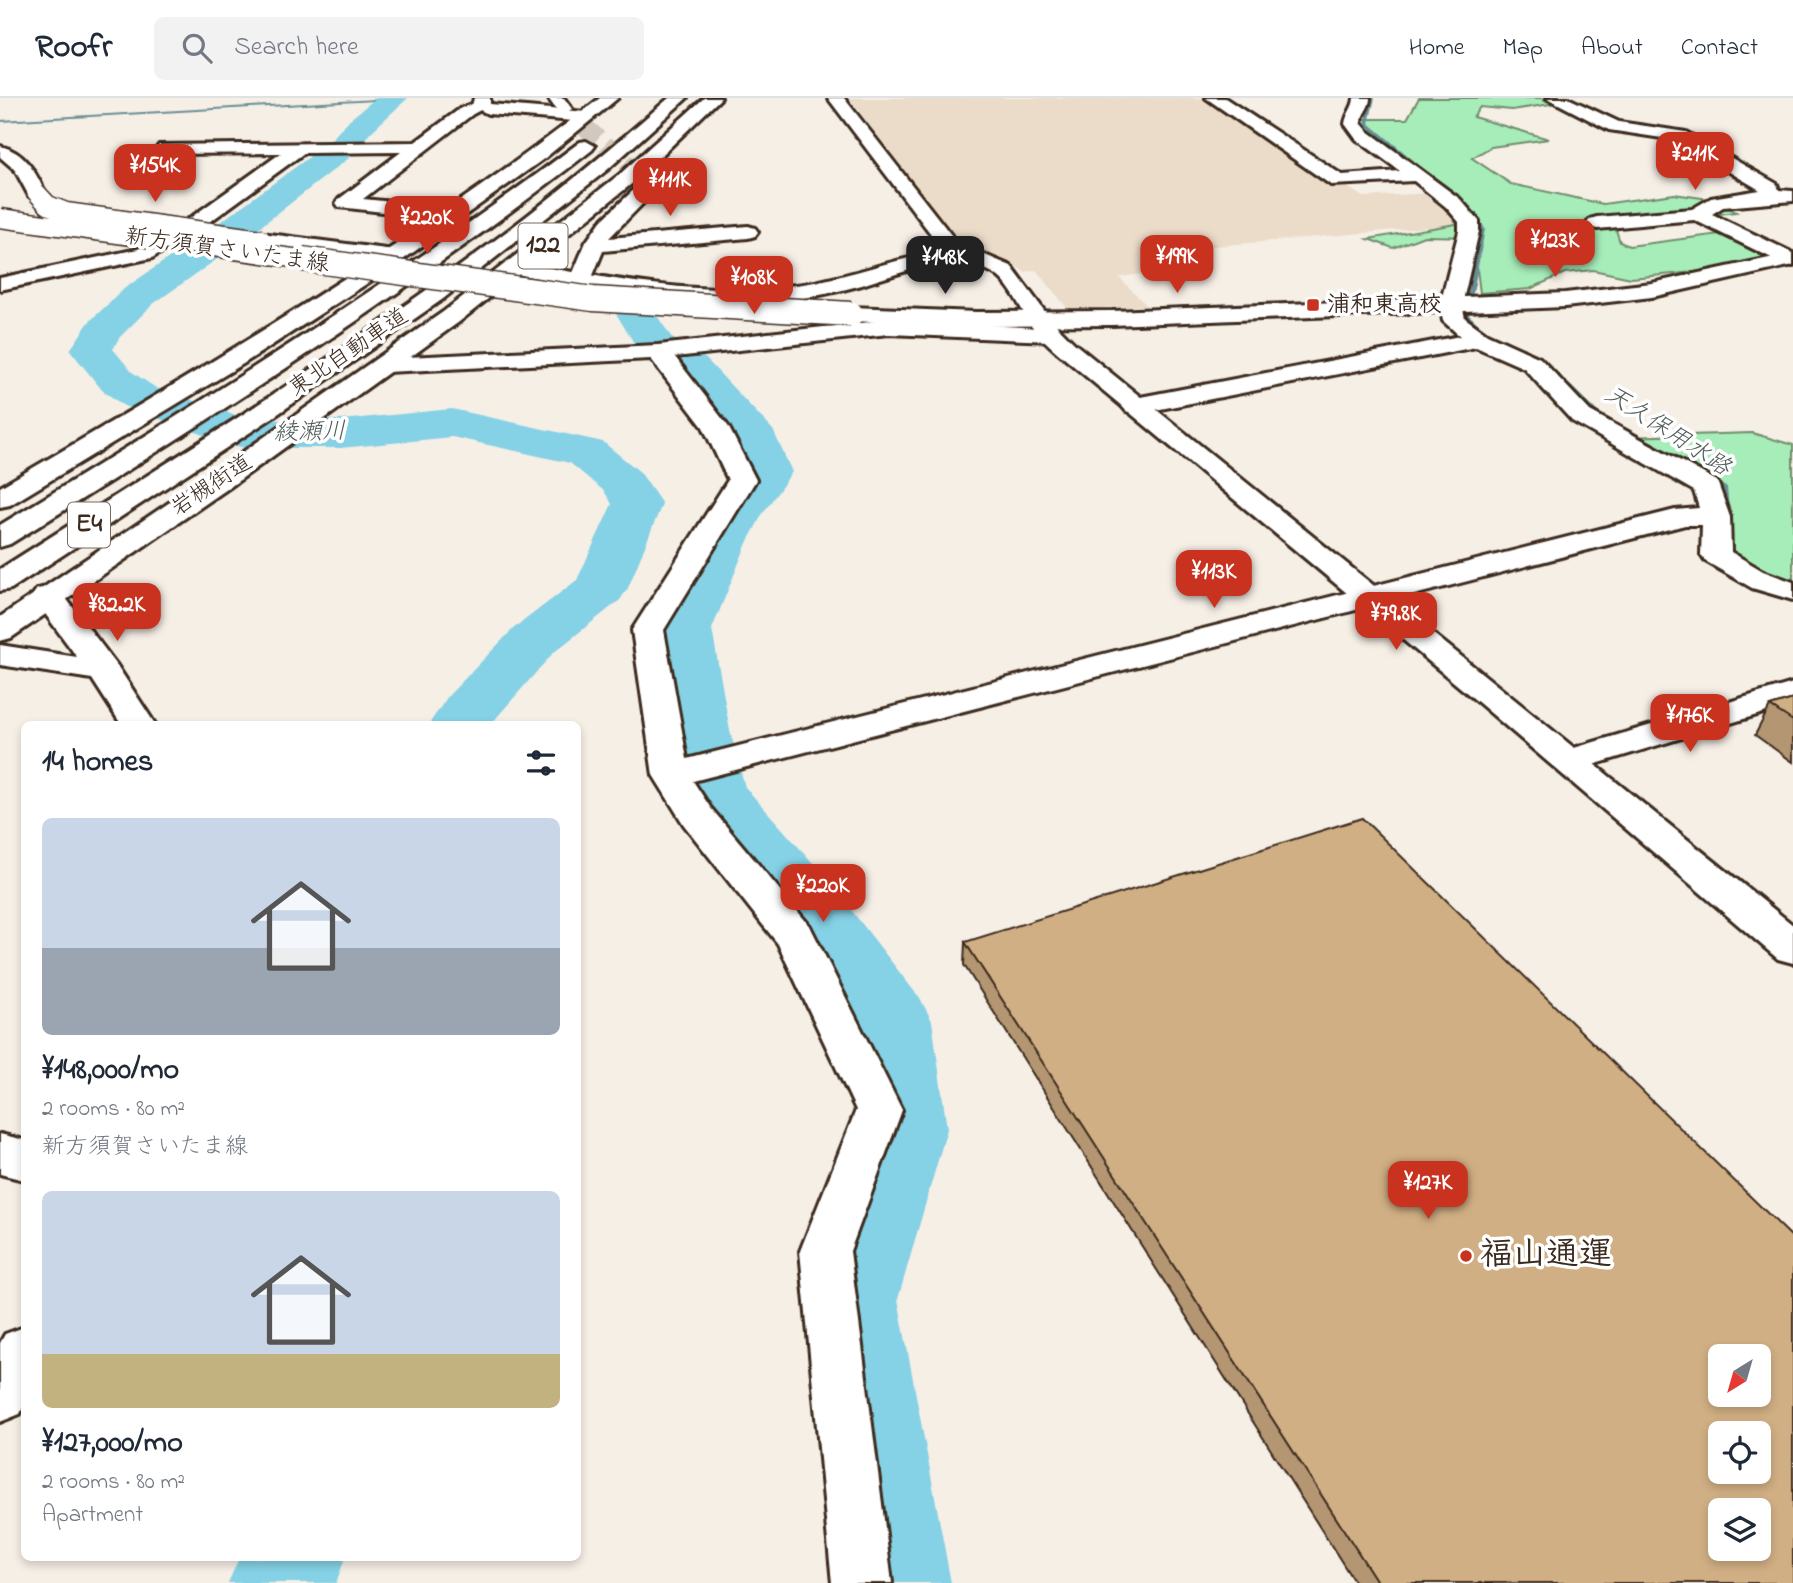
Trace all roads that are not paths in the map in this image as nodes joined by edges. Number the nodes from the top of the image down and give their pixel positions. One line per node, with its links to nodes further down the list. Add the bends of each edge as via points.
1 (610, 98): 9 (main road)
2 (679, 98): 40 (main road, 東北自動車道 / E4, via 541,215 337,363)
3 (713, 98): 28 (main road, 岩槻街道 / 122, via 627,178)
4 (836, 98): 26 (main road)
5 (1213, 98): 15 (main road, via 1338,181)
6 (1362, 98): 15 (main road, via 1353,124)
7 (1555, 98): 17 (main road, via 1615,126 1680,136 1770,188)
8 (481, 102): 9 (main road); 11 (main road)
9 (586, 117): 19 (main road)
10 (605, 131): 39 (main road, 東北自動車道 / E4, via 433,260 308,345)
11 (419, 147): 12 (main road); 19 (main road, via 346,203)
12 (300, 148): 13 (main road); 30 (main road, via 145,254)
13 (165, 149)
14 (0, 151): 25 (main road, bridge, via 13,154 47,205 66,212)
15 (1418, 174): 31 (main road, via 1469,221)
16 (651, 184): 24 (main road, via 608,225)
17 (1769, 196): 18 (main road); 20 (main road, via 1718,202)
18 (1793, 196)
19 (454, 214): 25 (main road)
20 (1697, 214): 22 (main road); 27 (main road)
21 (0, 218): 32 (main road, 新方須賀さいたま線, bridge, via 593,299)
22 (1597, 223)
23 (748, 232): 24 (main road)
24 (596, 245): 29 (main road)
25 (394, 256): 37 (main road)
26 (959, 258): 29 (main road, via 935,258 835,285 783,293 629,289); 32 (main road, via 1000,267)
27 (1792, 259): 31 (main road, 新方須賀さいたま線, via 1652,290)
28 (516, 268): 29 (main road); 35 (main road, 岩槻街道 / 122)
29 (581, 280)
30 (0, 284)
31 (1451, 306): 32 (main road, 新方須賀さいたま線); 33 (main road, via 1454,321)
32 (1044, 326): 34 (main road, via 889,327); 36 (main road)
33 (1479, 339): 36 (main road); 38 (main road, via 1532,363 1581,416 1707,487)
34 (658, 352): 35 (main road); 50 (main road, via 715,426 742,480 648,630)
35 (386, 365): 42 (main road, 岩槻街道 / 122)
36 (1135, 405): 43 (main road)
37 (0, 499)
38 (1716, 517): 41 (main road, via 1716,555 1741,572); 43 (main road, via 1685,516)
39 (0, 538)
40 (0, 582)
41 (1793, 592)
42 (48, 596): 44 (main road, 岩槻街道 / 122); 46 (main road)
43 (1371, 597): 49 (main road); 50 (main road)
44 (0, 631)
45 (0, 655): 46 (main road)
46 (104, 671): 48 (main road)
47 (1793, 693): 49 (main road)
48 (136, 721)
49 (1570, 761): 51 (main road)
50 (694, 769): 56 (main road, via 697,816 795,937 879,1110 825,1251)
51 (1793, 948)
52 (0, 1154): 53 (main road)
53 (21, 1159)
54 (21, 1357): 55 (main road)
55 (0, 1395)
56 (862, 1583)

